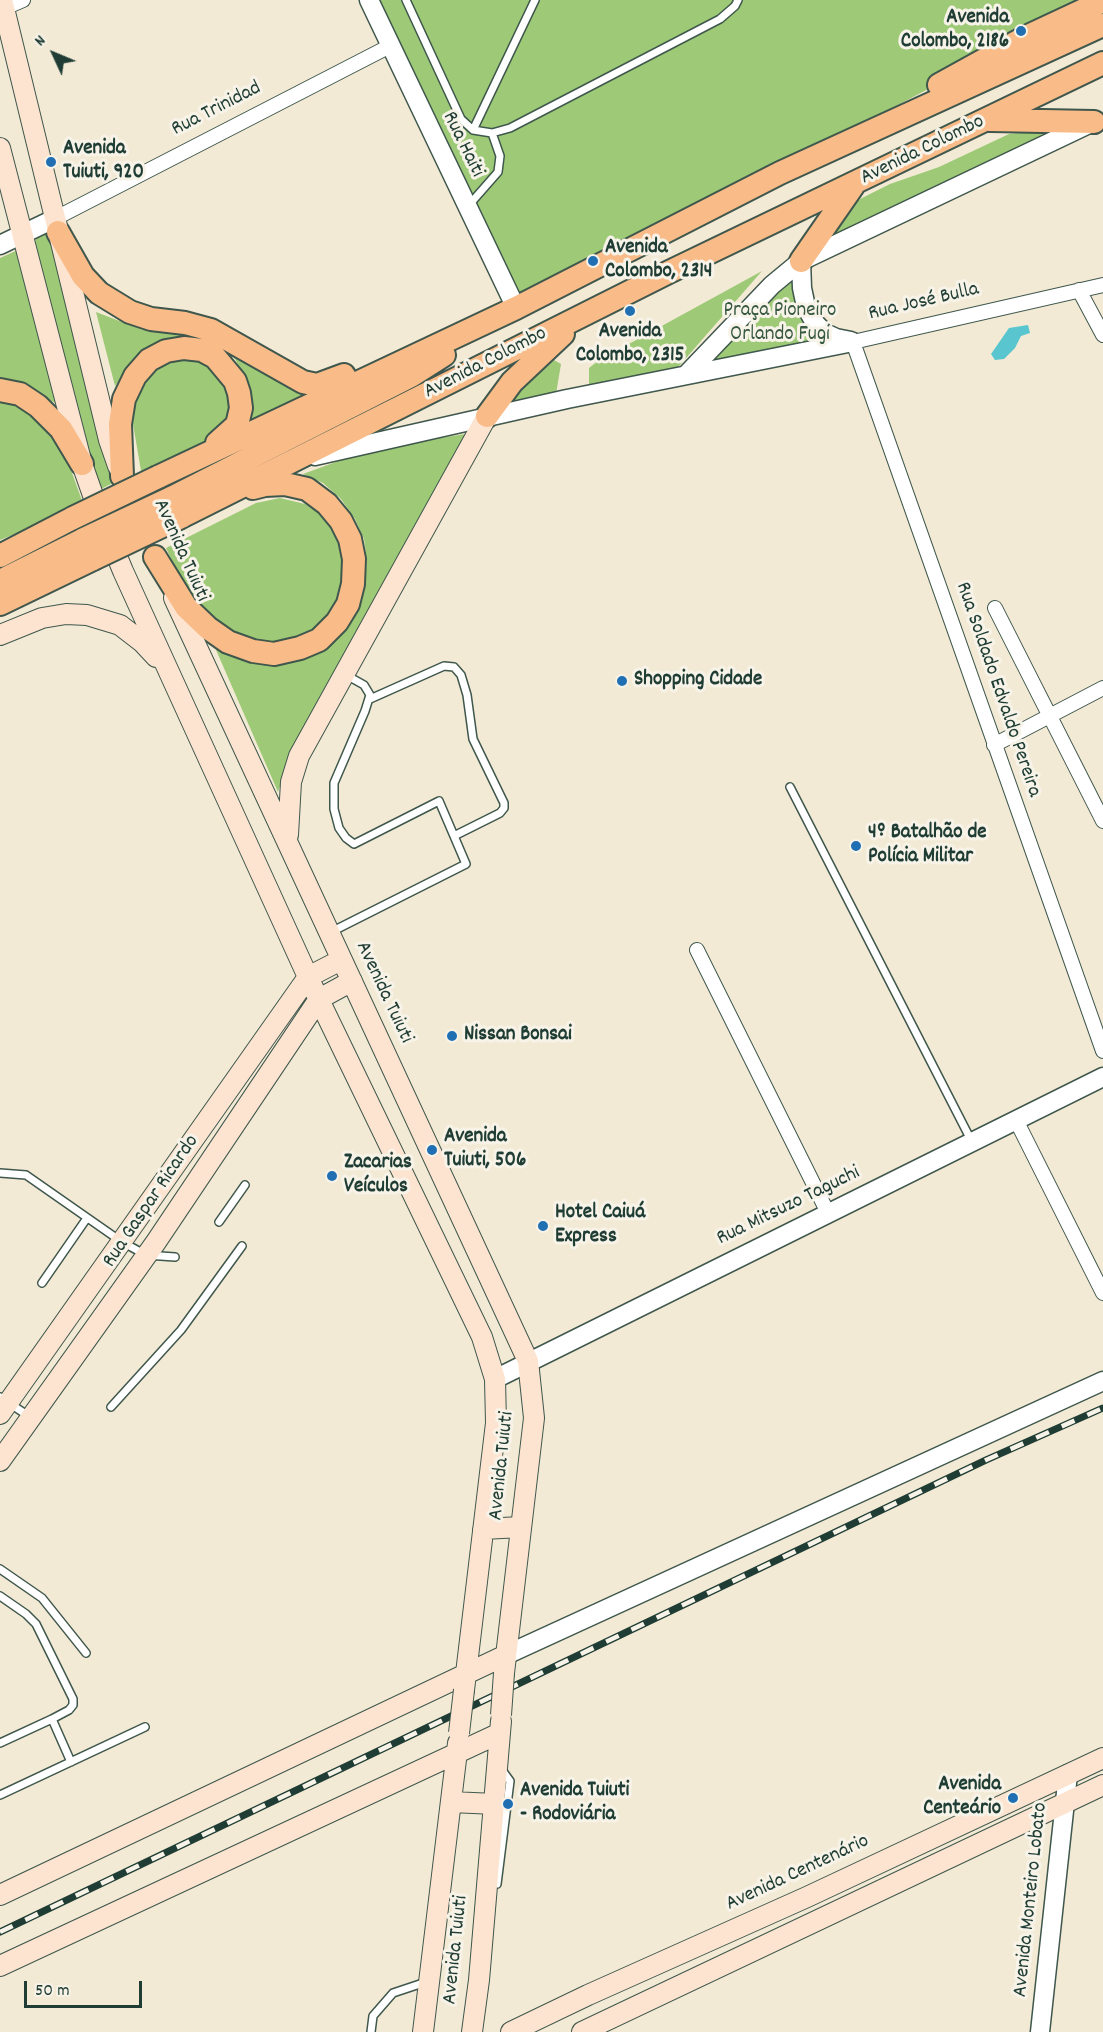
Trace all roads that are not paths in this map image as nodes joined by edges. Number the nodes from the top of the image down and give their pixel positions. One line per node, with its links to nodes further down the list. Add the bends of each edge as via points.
1 (23, 0): 7 (street)
2 (369, 0): 9 (street, Rua Haiti)
3 (406, 0): 15 (lane, via 461,119)
4 (535, 0): 15 (lane)
5 (738, 0): 16 (lane, via 720,20 510,128)
6 (1103, 0): 18 (main road)
7 (2, 6): 21 (main road, Avenida Tuiuti)
8 (1103, 25): 18 (main road, Avenida Colombo)
9 (390, 46): 20 (street, Rua Haiti); 21 (street, Rua Trinidad)
10 (1103, 63): 12 (main road, Avenida Colombo)
11 (1103, 76): 12 (main road)
12 (1052, 88): 13 (main road, Avenida Colombo)
13 (987, 120): 14 (main road); 19 (main road, Avenida Colombo)
14 (1099, 120): 24 (street)
15 (473, 130): 16 (lane)
16 (492, 133): 20 (lane, via 500,156 498,172)
17 (0, 148): 22 (main road, Avenida Tuiuti)
18 (780, 173): 27 (main road, Avenida Colombo)
19 (854, 184): 24 (main road); 28 (main road, Avenida Colombo)
20 (467, 207): 27 (street, Rua Haiti)
21 (56, 226): 22 (street, Rua Trinidad); 27 (main road, via 83,276 99,293 130,312 211,330 303,382 317,385 435,335); 37 (main road, Avenida Tuiuti, via 109,440)
22 (23, 234): 23 (street, Rua Trinidad); 36 (main road, Avenida Tuiuti)
23 (0, 244)
24 (801, 261): 30 (street, via 806,307 815,323 825,333); 31 (street, via 772,285)
25 (1103, 285): 26 (street, Rua José Bulla)
26 (1079, 290): 29 (street); 30 (street, Rua José Bulla)
27 (516, 308): 34 (main road, Avenida Colombo); 39 (main road, Avenida Colombo, via 411,376)
28 (582, 316): 33 (main road, via 512,382); 35 (main road, Avenida Colombo)
29 (1103, 335)
30 (853, 342): 31 (street, Rua José Bulla); 52 (street, Rua Soldado Edvaldo Pereira)
31 (687, 374): 33 (street, Rua José Bulla)
32 (0, 390): 36 (main road, via 20,394 38,406 61,429)
33 (487, 416): 35 (street, Rua José Bulla); 48 (main road)
34 (198, 458): 37 (main road, via 237,425 239,393 235,381 215,357 202,350 166,351 149,360 135,376 124,399 120,423); 41 (main road, Avenida Colombo, bridge)
35 (297, 460): 38 (main road, Avenida Colombo)
36 (82, 464): 47 (main road, Avenida Tuiuti, via 123,571)
37 (122, 476): 42 (main road, Avenida Tuiuti)
38 (217, 499): 39 (main road, Avenida Colombo); 42 (main road, via 265,484 285,484 307,489 327,504 340,521 350,539 354,584 348,604 320,640 274,654 228,642 186,607)
39 (176, 507): 40 (main road, Avenida Colombo, bridge)
40 (88, 549): 43 (main road, Avenida Colombo); 44 (main road, Avenida Colombo)
41 (4, 553)
42 (155, 557): 56 (main road, Avenida Tuiuti)
43 (0, 581)
44 (0, 604)
45 (995, 608): 51 (street)
46 (0, 635): 47 (main road, via 42,618 87,615 120,625)
47 (169, 671): 60 (main road, Avenida Tuiuti)
48 (343, 674): 50 (lane, via 366,688); 56 (main road, via 298,756 291,782)
49 (1103, 688): 51 (street)
50 (370, 699): 55 (lane, via 334,783 339,828 354,844 439,801); 55 (lane, via 444,666 454,667 461,675 473,739 504,808)
51 (1049, 717): 52 (street); 54 (street)
52 (994, 745): 65 (street, Rua Soldado Edvaldo Pereira)
53 (790, 787): 68 (lane)
54 (1103, 821)
55 (454, 836): 57 (lane, via 466,864)
56 (288, 841): 57 (main road, Avenida Tuiuti)
57 (330, 932): 59 (main road, Avenida Tuiuti)
58 (697, 950): 71 (street)
59 (341, 960): 60 (main road, Rua Gaspar Ricardo); 61 (main road, Avenida Tuiuti)
60 (308, 977): 62 (main road, Avenida Tuiuti); 63 (main road, Rua Gaspar Ricardo)
61 (352, 981): 62 (main road, Rua Gaspar Ricardo); 80 (main road, Avenida Tuiuti)
62 (319, 999): 64 (main road, Rua Gaspar Ricardo); 81 (main road, Avenida Tuiuti, via 482,1337)
63 (271, 1030): 64 (main road); 74 (main road, Rua Gaspar Ricardo)
64 (289, 1042): 76 (main road, Rua Gaspar Ricardo)
65 (1103, 1051)
66 (1103, 1077): 67 (street, Rua Mitsuzo Taguchi)
67 (1016, 1120): 68 (street, Rua Mitsuzo Taguchi); 79 (street)
68 (973, 1142): 71 (street, Rua Mitsuzo Taguchi)
69 (0, 1173): 72 (lane, via 26,1175)
70 (245, 1185): 73 (lane)
71 (828, 1213): 80 (street, Rua Mitsuzo Taguchi)
72 (87, 1218): 74 (lane); 78 (lane)
73 (219, 1222)
74 (122, 1242): 76 (lane); 83 (main road, Rua Gaspar Ricardo)
75 (242, 1246): 84 (lane, via 214,1279 182,1330)
76 (146, 1255): 77 (lane); 85 (main road, Rua Gaspar Ricardo)
77 (175, 1257)
78 (42, 1283)
79 (1103, 1293)
80 (528, 1361): 81 (street, Rua Mitsuzo Taguchi); 87 (main road, Avenida Tuiuti, via 534,1418)
81 (495, 1378): 88 (main road, Avenida Tuiuti, via 496,1423)
82 (1103, 1381): 92 (street)
83 (3, 1404): 85 (lane)
84 (111, 1407)
85 (30, 1417): 86 (main road, Rua Gaspar Ricardo)
86 (0, 1461)
87 (521, 1527): 88 (main road); 92 (main road, Avenida Tuiuti)
88 (483, 1529): 93 (main road, Avenida Tuiuti)
89 (0, 1569): 91 (lane, via 42,1598)
90 (0, 1596): 94 (lane, via 36,1624 73,1699 69,1710)
91 (86, 1653)
92 (505, 1664): 93 (main road); 95 (main road, Avenida Tuiuti, bridge)
93 (465, 1682): 97 (main road, Avenida Tuiuti, bridge); 108 (main road)
94 (52, 1719): 98 (lane); 100 (lane)
95 (500, 1724): 97 (main road); 101 (main road, Avenida Tuiuti)
96 (145, 1727): 100 (lane)
97 (458, 1742): 105 (main road, Avenida Tuiuti); 112 (main road)
98 (0, 1743)
99 (1103, 1758): 102 (main road, Avenida Centenário)
100 (72, 1762): 104 (lane)
101 (498, 1765): 106 (main road, Avenida Tuiuti); 109 (lane, via 510,1781)
102 (1068, 1774): 107 (street, Avenida Monteiro Lobato); 111 (main road, Avenida Centenário)
103 (1103, 1785): 107 (main road, Avenida Centenário)
104 (0, 1795)
105 (451, 1802): 106 (main road); 113 (main road, Avenida Tuiuti)
106 (495, 1804): 114 (main road, Avenida Tuiuti)
107 (1065, 1804): 111 (main road, Avenida Centenário); 120 (street, Avenida Monteiro Lobato)
108 (0, 1894)
109 (495, 1897)
110 (494, 1908): 114 (lane, via 488,1956)
111 (813, 1908): 118 (main road, Avenida Centenário, via 588,1995); 119 (main road, Avenida Centenário)
112 (0, 1966)
113 (429, 1980): 115 (lane, via 393,1994 373,2016); 116 (main road, Avenida Tuiuti)
114 (479, 1980): 117 (main road, Avenida Tuiuti)
115 (371, 2032)
116 (423, 2032)
117 (472, 2032)
118 (511, 2032)
119 (582, 2032)
120 (1040, 2032)

